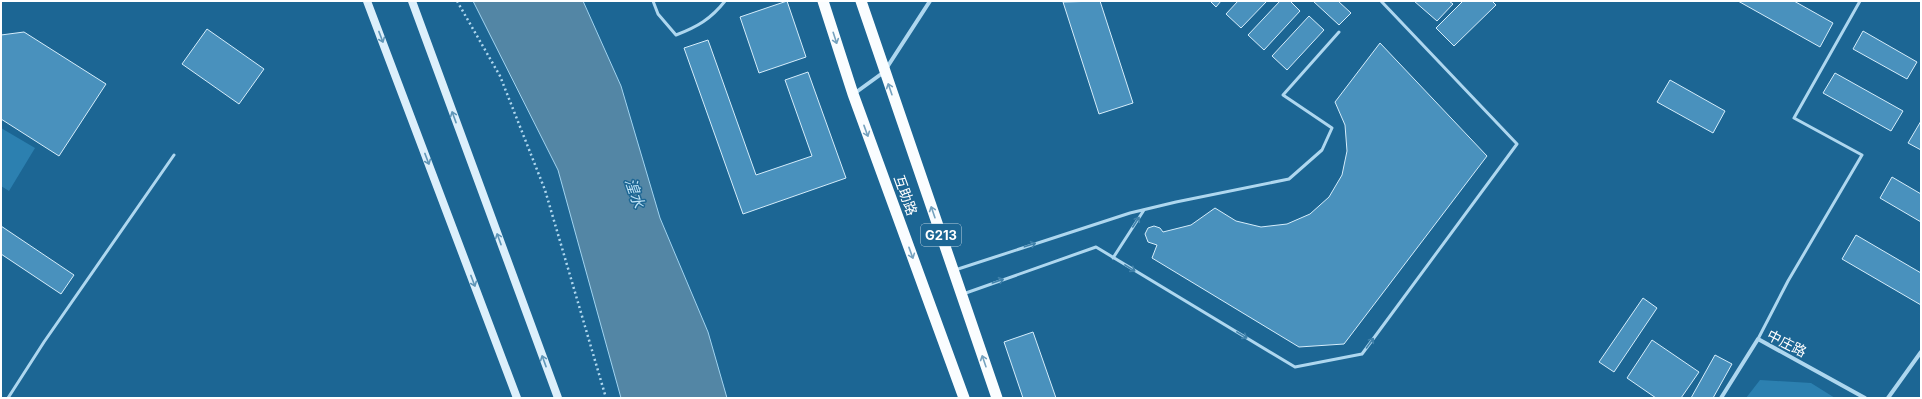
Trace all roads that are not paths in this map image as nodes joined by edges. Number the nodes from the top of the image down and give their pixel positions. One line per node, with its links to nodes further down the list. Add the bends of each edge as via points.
1 (367, 1): 21 (main road, one-way to 21)
2 (412, 1): 22 (main road, one-way to 2)
3 (653, 1): 4 (lane, via 658,14 676,35 694,28 715,14)
4 (725, 1)
5 (823, 1): 12 (highway, 互助路 / G213, one-way to 12)
6 (861, 1): 11 (highway, 互助路 / G213)
7 (930, 1): 11 (street)
8 (1381, 1): 15 (lane, one-way to 8, via 1295,367 1362,354 1517,144)
9 (1860, 1): 18 (lane, via 1794,118 1862,155 1788,281)
10 (1339, 32): 14 (lane, via 1282,95 1332,128 1322,150 1289,179)
11 (884, 72): 12 (street); 16 (highway, 互助路 / G213, one-way to 11)
12 (853, 94): 23 (highway, 互助路 / G213, one-way to 23)
13 (174, 155): 20 (lane)
14 (1144, 210): 15 (lane, one-way to 14); 16 (lane, one-way to 14)
15 (1113, 258): 17 (lane, one-way to 15, via 1096,247)
16 (953, 270): 17 (highway, 互助路 / G213)
17 (961, 294): 24 (highway, 互助路 / G213, one-way to 17)
18 (1758, 339): 25 (street, 中庄路); 26 (street, 中庄路)
19 (1921, 352): 27 (street)
20 (8, 398)
21 (517, 398)
22 (558, 398)
23 (964, 398)
24 (997, 398)
25 (1722, 398)
26 (1865, 398)
27 (1888, 398)

